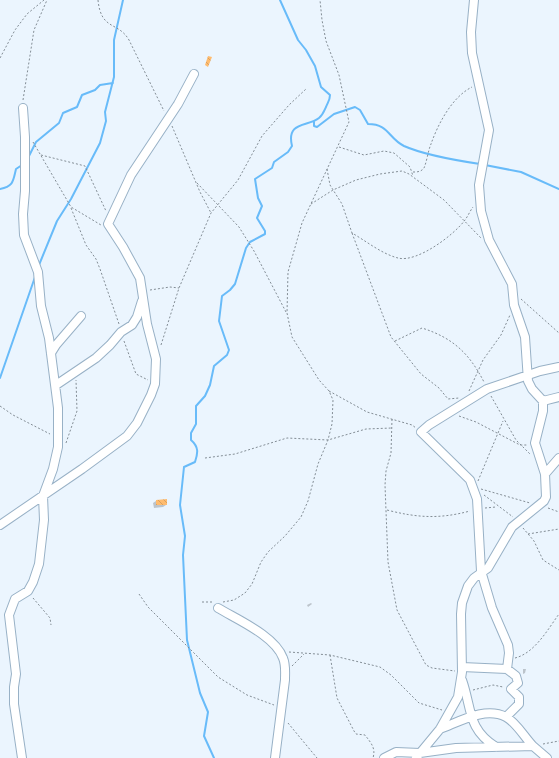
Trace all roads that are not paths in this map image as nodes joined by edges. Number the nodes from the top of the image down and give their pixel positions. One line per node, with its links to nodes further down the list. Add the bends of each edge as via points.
1 (474, 0): 8 (street, via 472,53 489,130 479,185 481,211 489,240 510,277 514,305 526,341)
2 (194, 74): 4 (street, via 140,160 109,219 110,230 134,264)
3 (23, 108): 6 (street, via 24,235 38,272 41,306)
4 (143, 291): 9 (street, via 136,321 121,332 104,351 75,374); 14 (street, via 147,324 156,359 154,384 137,423 128,436)
5 (81, 316): 6 (street)
6 (51, 354): 9 (street)
7 (559, 367): 8 (street)
8 (527, 376): 11 (street, via 532,389); 16 (street, via 465,399 450,413 421,432 477,489)
9 (56, 385): 14 (street, via 61,447)
10 (559, 397): 11 (street)
11 (543, 401): 13 (street, via 536,444)
12 (559, 458): 13 (street)
13 (545, 474): 16 (street, via 544,501 512,527 488,568)
14 (43, 496): 15 (street); 26 (street, via 44,520 39,564 28,591 15,599 9,615 16,674 14,704)
15 (0, 525)
16 (481, 572): 18 (street, via 492,608 508,645); 19 (street, via 468,586 462,603)
17 (219, 604): 27 (street, via 265,637 283,658 286,667 285,680)
18 (507, 669): 19 (street); 21 (street, via 518,680 517,685 511,689 519,697 519,704)
19 (462, 673): 20 (street); 22 (street, via 458,697)
20 (472, 716): 21 (street, via 492,714); 22 (street); 24 (street, via 478,732)
21 (506, 717): 23 (street)
22 (440, 729): 25 (street)
23 (533, 746): 24 (street); 29 (street)
24 (496, 747): 25 (street, via 456,748)
25 (418, 755): 28 (street, via 396,752)
26 (22, 758)
27 (275, 758)
28 (384, 758)
29 (547, 758)

